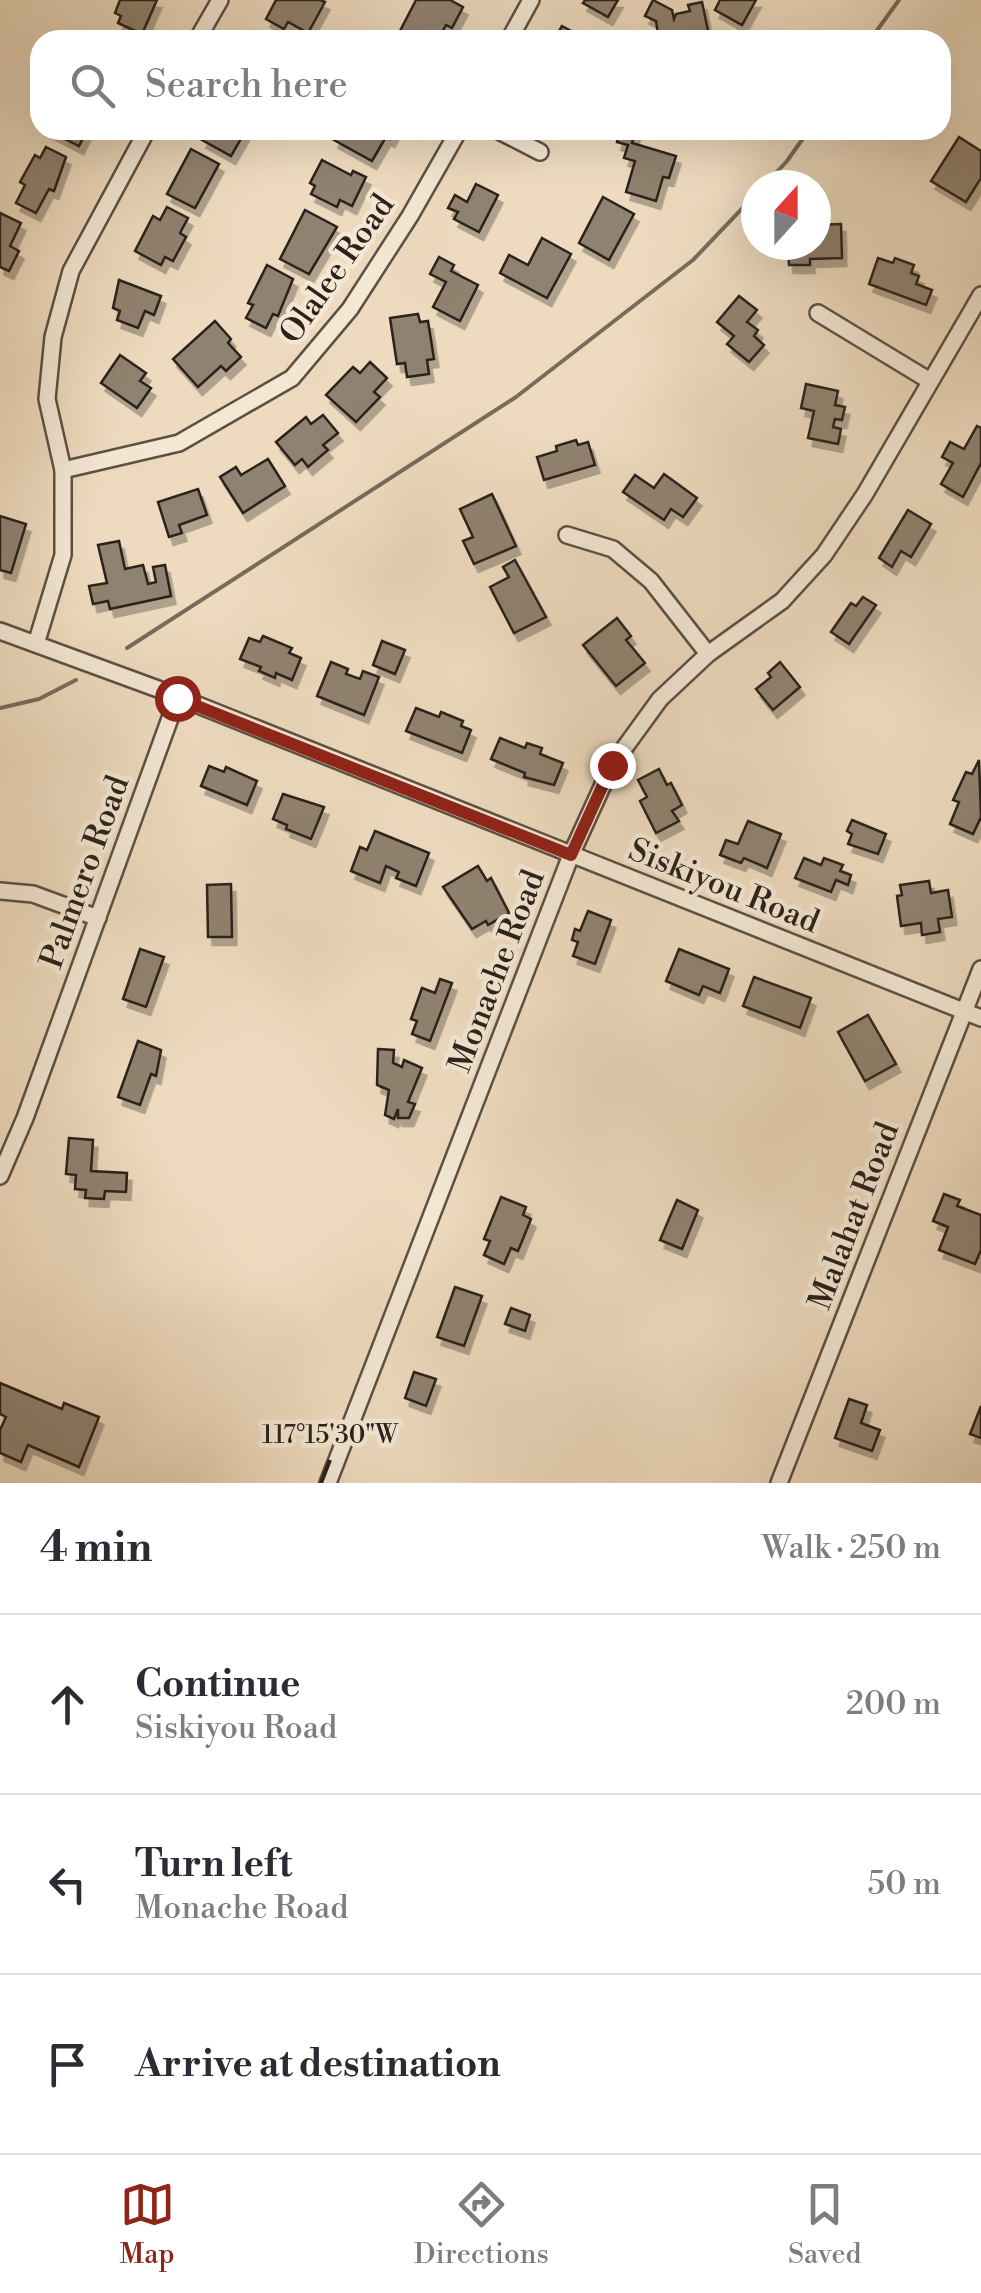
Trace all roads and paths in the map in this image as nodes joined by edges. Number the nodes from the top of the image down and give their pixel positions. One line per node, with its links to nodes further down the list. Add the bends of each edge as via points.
1 (220, 0): 3 (street)
2 (531, 0): 4 (street)
3 (203, 30)
4 (514, 30)
5 (141, 140): 12 (street, via 72,271 53,336 47,399)
6 (452, 140): 12 (street, Olalee Road, via 350,309 292,378 179,443)
7 (517, 140): 8 (street)
8 (540, 152)
9 (981, 295): 11 (street, Monache Road)
10 (818, 313): 11 (street)
11 (930, 381): 16 (street, Monache Road, via 824,555 782,601)
12 (63, 470): 15 (street, via 63,556)
13 (566, 536): 16 (street, via 613,549 651,581)
14 (0, 631): 15 (street, Siskiyou Road)
15 (36, 644): 17 (street, Siskiyou Road)
16 (708, 654): 18 (street, Monache Road, via 660,699 612,765)
17 (177, 698): 18 (street, Siskiyou Road); 20 (street, Palmero Road)
18 (571, 855): 22 (street, Siskiyou Road); 25 (street, Monache Road)
19 (0, 892): 20 (street, via 33,894)
20 (98, 918): 24 (street, Palmero Road)
21 (981, 968): 22 (street, Malahat Road)
22 (964, 1011): 23 (street, Siskiyou Road); 26 (street, Malahat Road)
23 (981, 1018)
24 (0, 1176)
25 (328, 1483)
26 (779, 1483)

